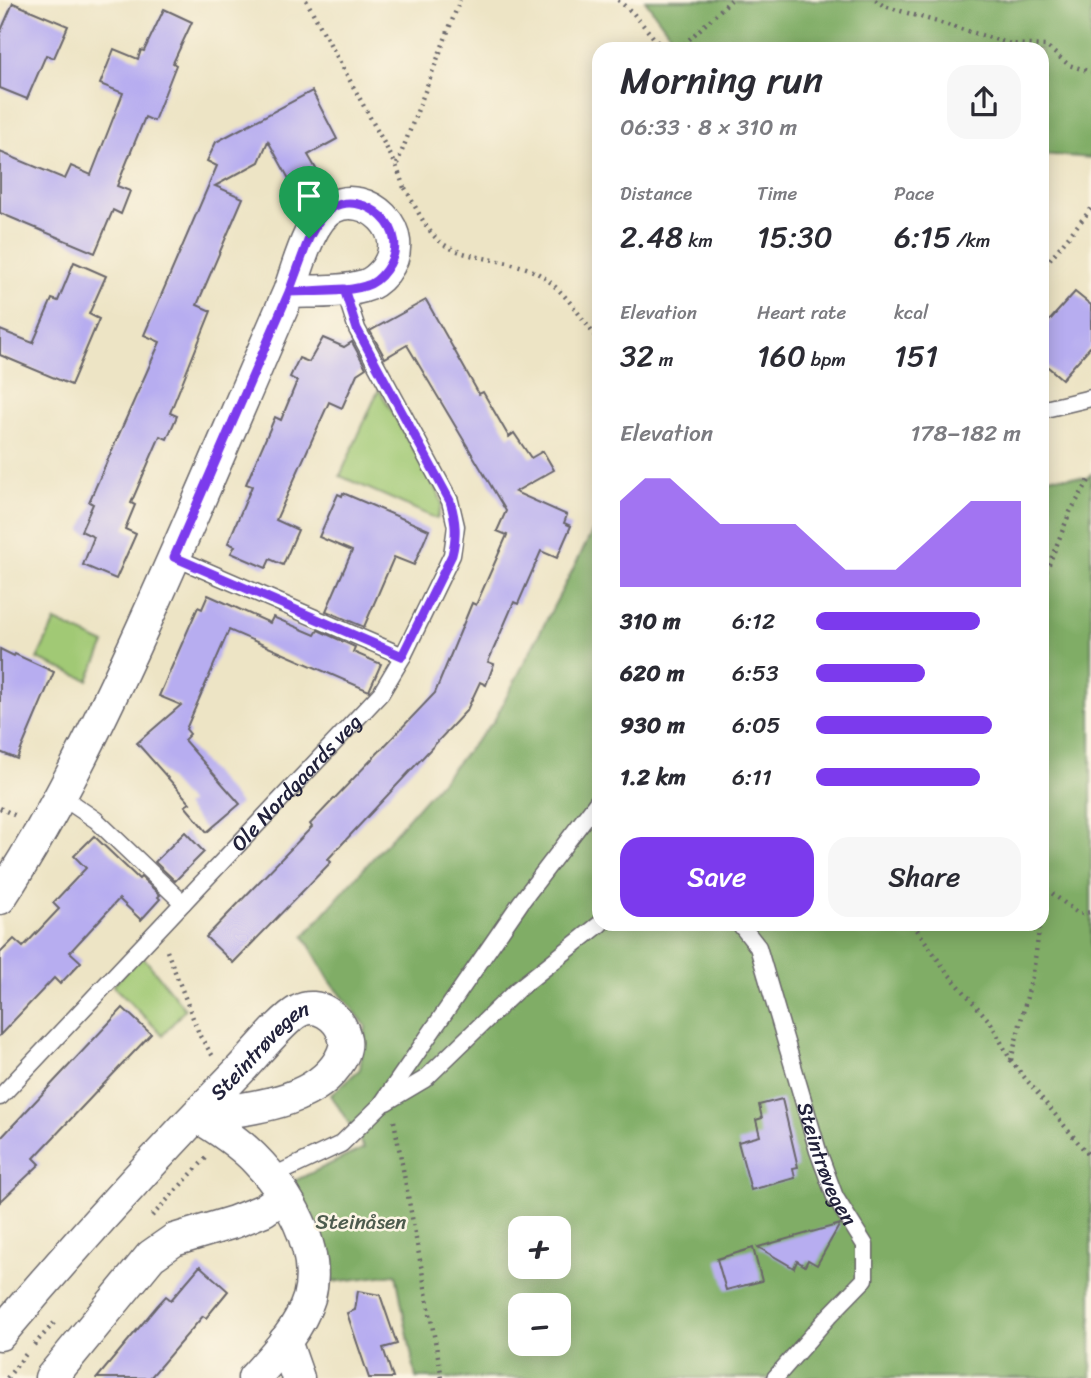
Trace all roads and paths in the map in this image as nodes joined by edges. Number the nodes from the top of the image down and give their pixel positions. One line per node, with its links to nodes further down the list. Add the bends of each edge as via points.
1 (306, 0): 11 (path)
2 (460, 0): 11 (path)
3 (618, 0): 6 (path)
4 (731, 0): 7 (path)
5 (875, 0): 8 (path)
6 (657, 42)
7 (686, 42)
8 (1004, 42)
9 (1049, 48): 10 (path, via 1069,65)
10 (1091, 72)
11 (396, 164): 12 (path)
12 (405, 188): 14 (path); 18 (path, via 435,238 446,246 536,273 564,295)
13 (1091, 209): 15 (path)
14 (378, 214): 16 (street, via 390,225 396,251 380,278 366,286); 17 (street, via 362,205 347,204 333,207 318,220)
15 (1049, 260)
16 (344, 289): 17 (street); 24 (lane, Ole Nordgaards veg, via 357,329 455,516 452,555)
17 (289, 292): 22 (street)
18 (592, 332)
19 (1091, 398): 20 (lane)
20 (1049, 408)
21 (1091, 477): 23 (path, via 1070,512)
22 (174, 557): 24 (lane); 25 (street)
23 (1049, 564)
24 (402, 656): 29 (lane, Ole Nordgaards veg, via 381,693)
25 (62, 797): 28 (street); 29 (lane, via 96,820)
26 (592, 809): 39 (lane, via 513,913)
27 (1049, 890): 30 (path, via 1079,914)
28 (0, 898)
29 (183, 903): 31 (lane, Ole Nordgaards veg)
30 (1091, 912)
31 (158, 930): 37 (path, via 200,1036); 38 (lane, Ole Nordgaards veg)
32 (592, 930): 39 (lane, via 517,990 425,1079)
33 (745, 931): 49 (lane, Steintrøvegen, via 758,947 818,1151 831,1185 865,1245 864,1279)
34 (918, 931): 36 (path, via 991,1023)
35 (1039, 931): 36 (path)
36 (1011, 1060): 41 (path)
37 (229, 1082): 40 (street, Steintrøvegen); 40 (street, Steintrøvegen, via 298,1011 319,1010 336,1018 341,1026 346,1045 343,1054 328,1077 317,1084 270,1103)
38 (0, 1097)
39 (381, 1105): 42 (lane, via 341,1144); 48 (path, via 396,1124)
40 (197, 1116): 42 (street, via 252,1156); 43 (street, Steintrøvegen)
41 (1091, 1157)
42 (278, 1187): 44 (street, via 303,1233 312,1280 301,1317); 45 (street, via 264,1210 174,1240 151,1256)
43 (0, 1334)
44 (285, 1341): 46 (street); 47 (street)
45 (51, 1378)
46 (254, 1378)
47 (298, 1378)
48 (442, 1378)
49 (775, 1378)

